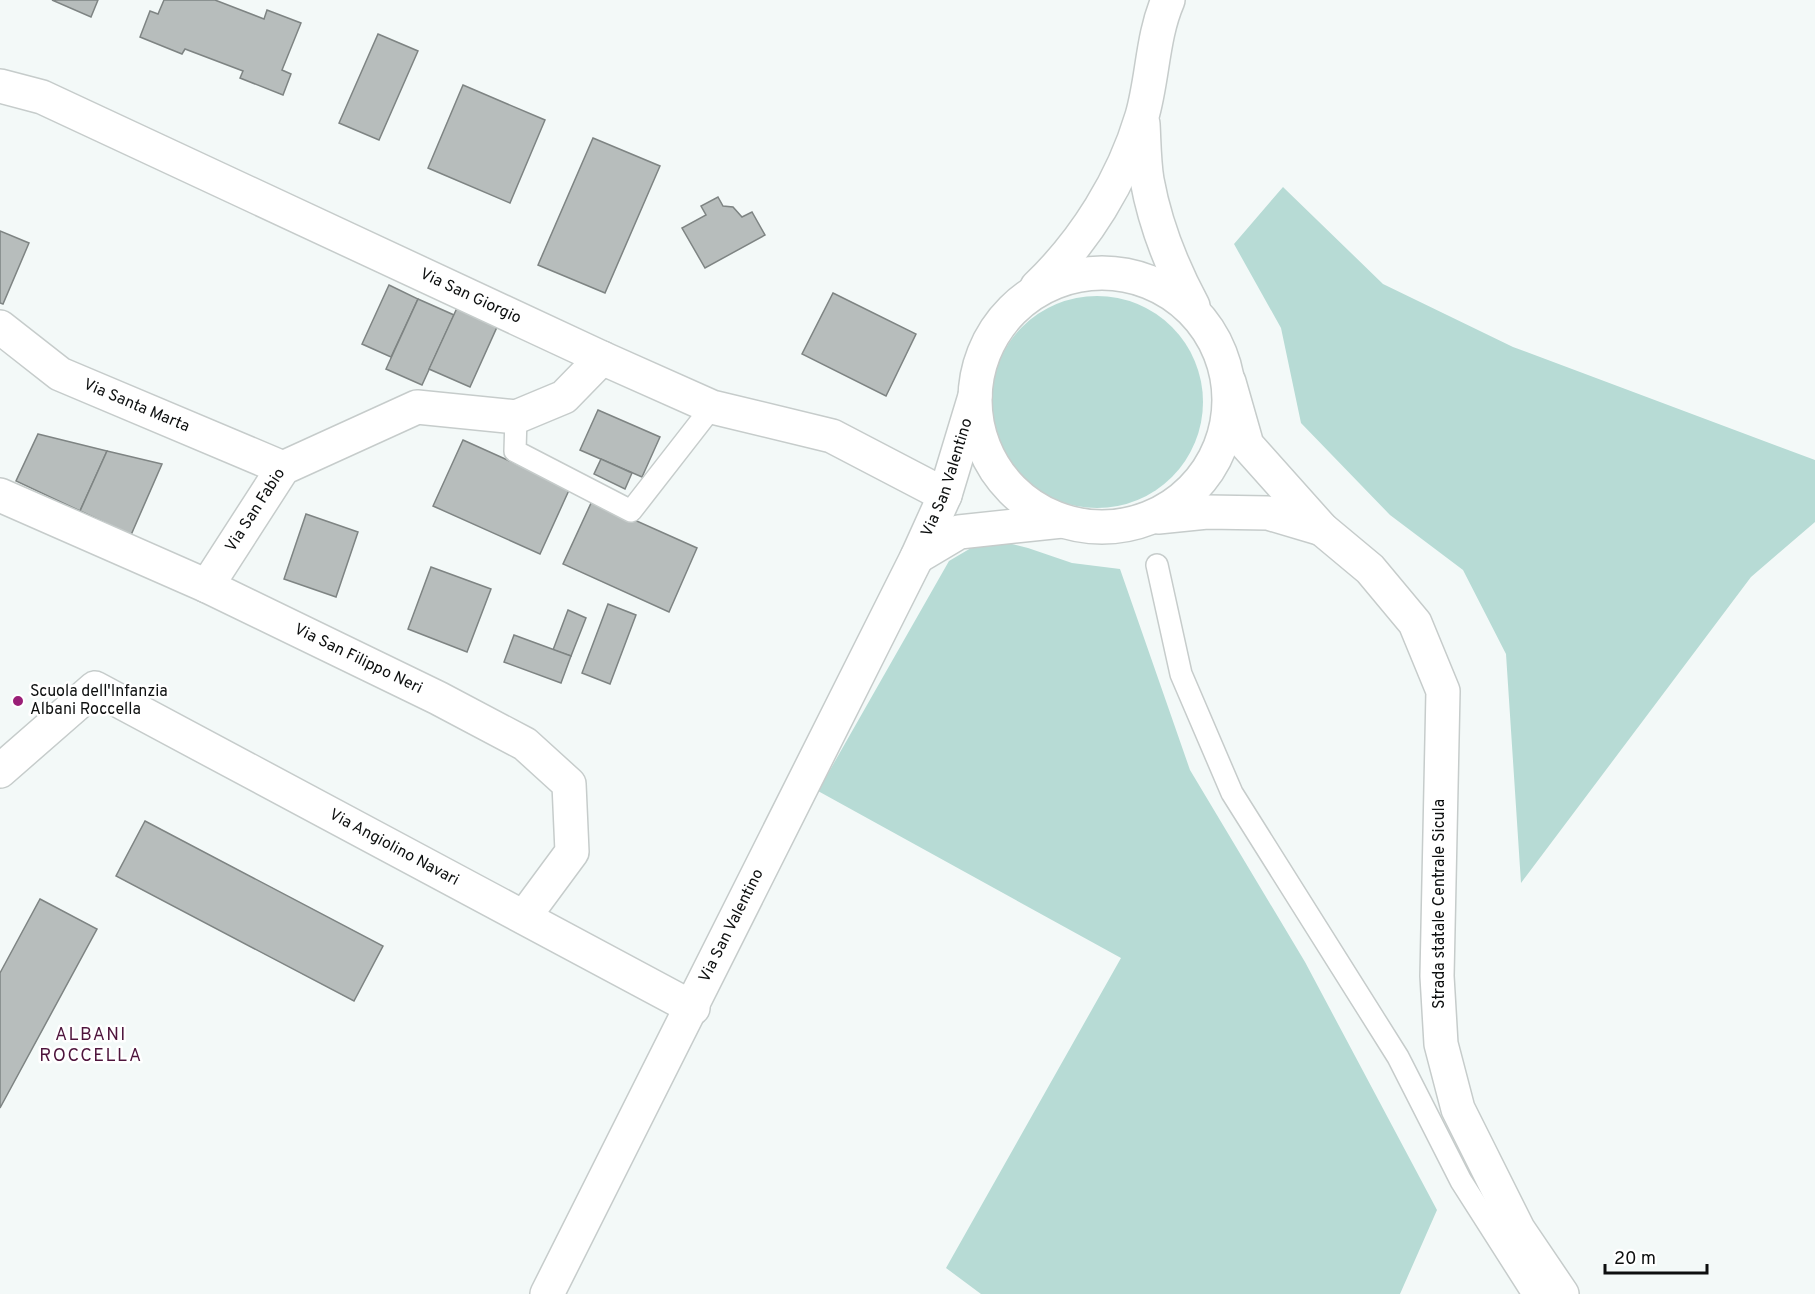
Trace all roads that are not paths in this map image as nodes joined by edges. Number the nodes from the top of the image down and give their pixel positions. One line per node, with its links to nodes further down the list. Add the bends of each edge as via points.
1 (1168, 0): 3 (street, via 1160,19)
2 (0, 86): 7 (street, Via San Giorgio, via 42,97)
3 (1142, 116): 4 (street, via 1120,172 1087,230 1062,263); 5 (street, via 1147,179 1158,223 1173,269)
4 (1026, 297): 5 (street, via 1059,280 1096,272 1133,276 1167,290); 9 (street, via 1000,324 982,358)
5 (1196, 313): 8 (street, Strada statale Centrale Sicula, via 1218,345)
6 (0, 327): 12 (street, Via Santa Marta, via 60,374)
7 (602, 358): 10 (street, Via San Giorgio); 11 (street, via 564,398)
8 (1229, 382): 15 (street, via 1228,424 1214,462 1188,495); 17 (street, Strada statale Centrale Sicula, via 1248,445)
9 (975, 396): 14 (street, Via San Valentino); 16 (street, via 979,436 997,473 1026,502)
10 (712, 407): 11 (lane, via 631,511 515,451); 14 (street, Via San Giorgio, via 832,436)
11 (516, 417): 12 (street, Via San Fabio, via 417,407)
12 (283, 468): 20 (street, Via San Fabio)
13 (0, 495): 20 (street, Via San Filippo Neri)
14 (945, 495): 18 (street, Via San Valentino)
15 (1153, 517): 16 (street, via 1123,526); 17 (street, Strada statale Centrale Sicula, via 1207,512 1268,513)
16 (1062, 521): 18 (street, Via San Valentino, via 958,532)
17 (1322, 529): 26 (street, Strada statale Centrale Sicula, via 1370,569 1416,623 1443,691 1437,976 1442,1044 1458,1109 1518,1229)
18 (917, 557): 23 (street, Via San Valentino)
19 (1157, 565): 25 (lane, via 1181,674 1232,793 1398,1057 1461,1181)
20 (207, 586): 22 (street, Via San Filippo Neri, via 525,744 569,784 572,852)
21 (0, 771): 22 (street, Via Angiolino Navari, via 95,688)
22 (524, 917): 23 (street, Via Angiolino Navari)
23 (693, 1008): 24 (street, Via San Valentino)
24 (547, 1294)
25 (1533, 1294)
26 (1562, 1294)

